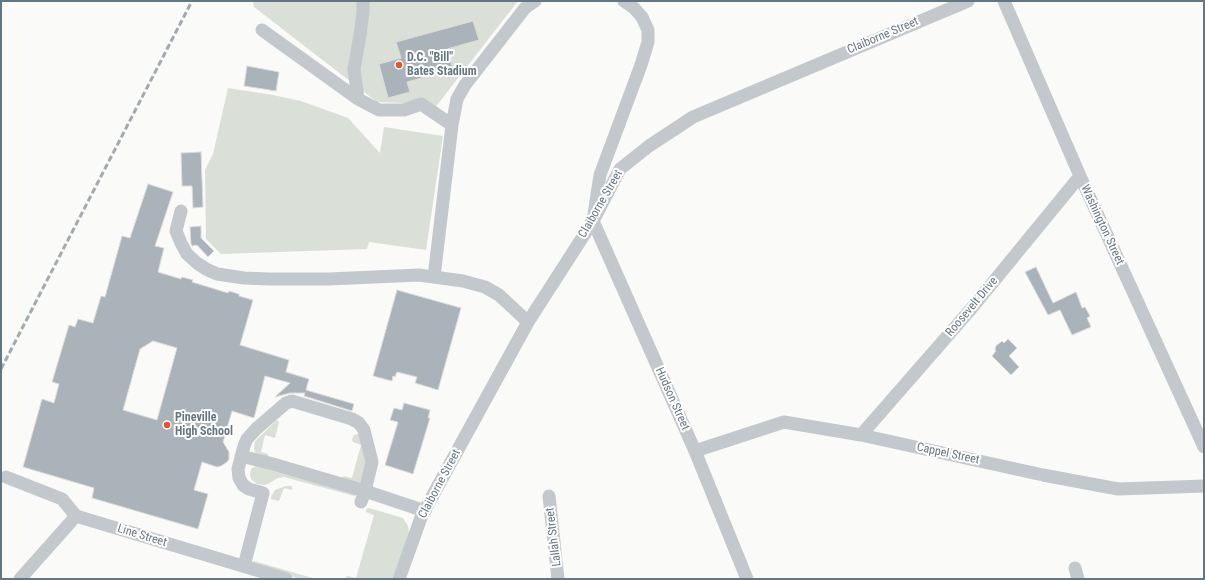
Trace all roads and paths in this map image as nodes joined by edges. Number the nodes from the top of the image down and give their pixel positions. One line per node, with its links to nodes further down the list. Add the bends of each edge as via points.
1 (363, 1): 7 (street, via 354,69)
2 (535, 1): 8 (street, via 525,8 465,86 457,99)
3 (624, 1): 11 (street, via 642,17 648,30 648,42 600,175)
4 (968, 1): 11 (street, Claiborne Street, via 692,117 620,169)
5 (1004, 1): 9 (street, Washington Street)
6 (262, 30): 7 (street)
7 (358, 99): 8 (street, via 379,110 404,110 421,104)
8 (452, 124): 12 (street)
9 (1080, 176): 14 (street, Roosevelt Drive, via 971,309); 16 (street, Washington Street)
10 (181, 211): 12 (street, via 176,231 181,244 197,263 217,274 269,279 419,275)
11 (593, 221): 13 (street, Claiborne Street); 17 (street, Hudson Street)
12 (434, 277): 13 (street, via 485,287 499,295)
13 (528, 322): 27 (street, Claiborne Street)
14 (861, 435): 17 (street, Cappel Street, via 784,422); 23 (street, Cappel Street, via 1118,489)
15 (247, 439): 18 (street); 19 (street, via 248,449); 20 (street, via 286,403 292,401 359,423 364,430)
16 (1204, 447)
17 (695, 451): 34 (street, Hudson Street)
18 (242, 456): 19 (street); 21 (street)
19 (255, 460): 21 (street, via 246,462); 25 (street)
20 (372, 462): 25 (street); 26 (street, via 372,475 380,494)
21 (239, 472): 29 (street, via 243,485 263,493)
22 (6, 477): 28 (street, via 62,499)
23 (1204, 486)
24 (549, 496): 33 (street, Lallah Street)
25 (363, 497): 26 (street)
26 (385, 498): 27 (street)
27 (425, 511): 32 (street, Claiborne Street)
28 (76, 516): 29 (street, Line Street); 30 (street)
29 (244, 566): 31 (street, Line Street)
30 (20, 579)
31 (283, 579)
32 (399, 579)
33 (558, 579)
34 (748, 579)

